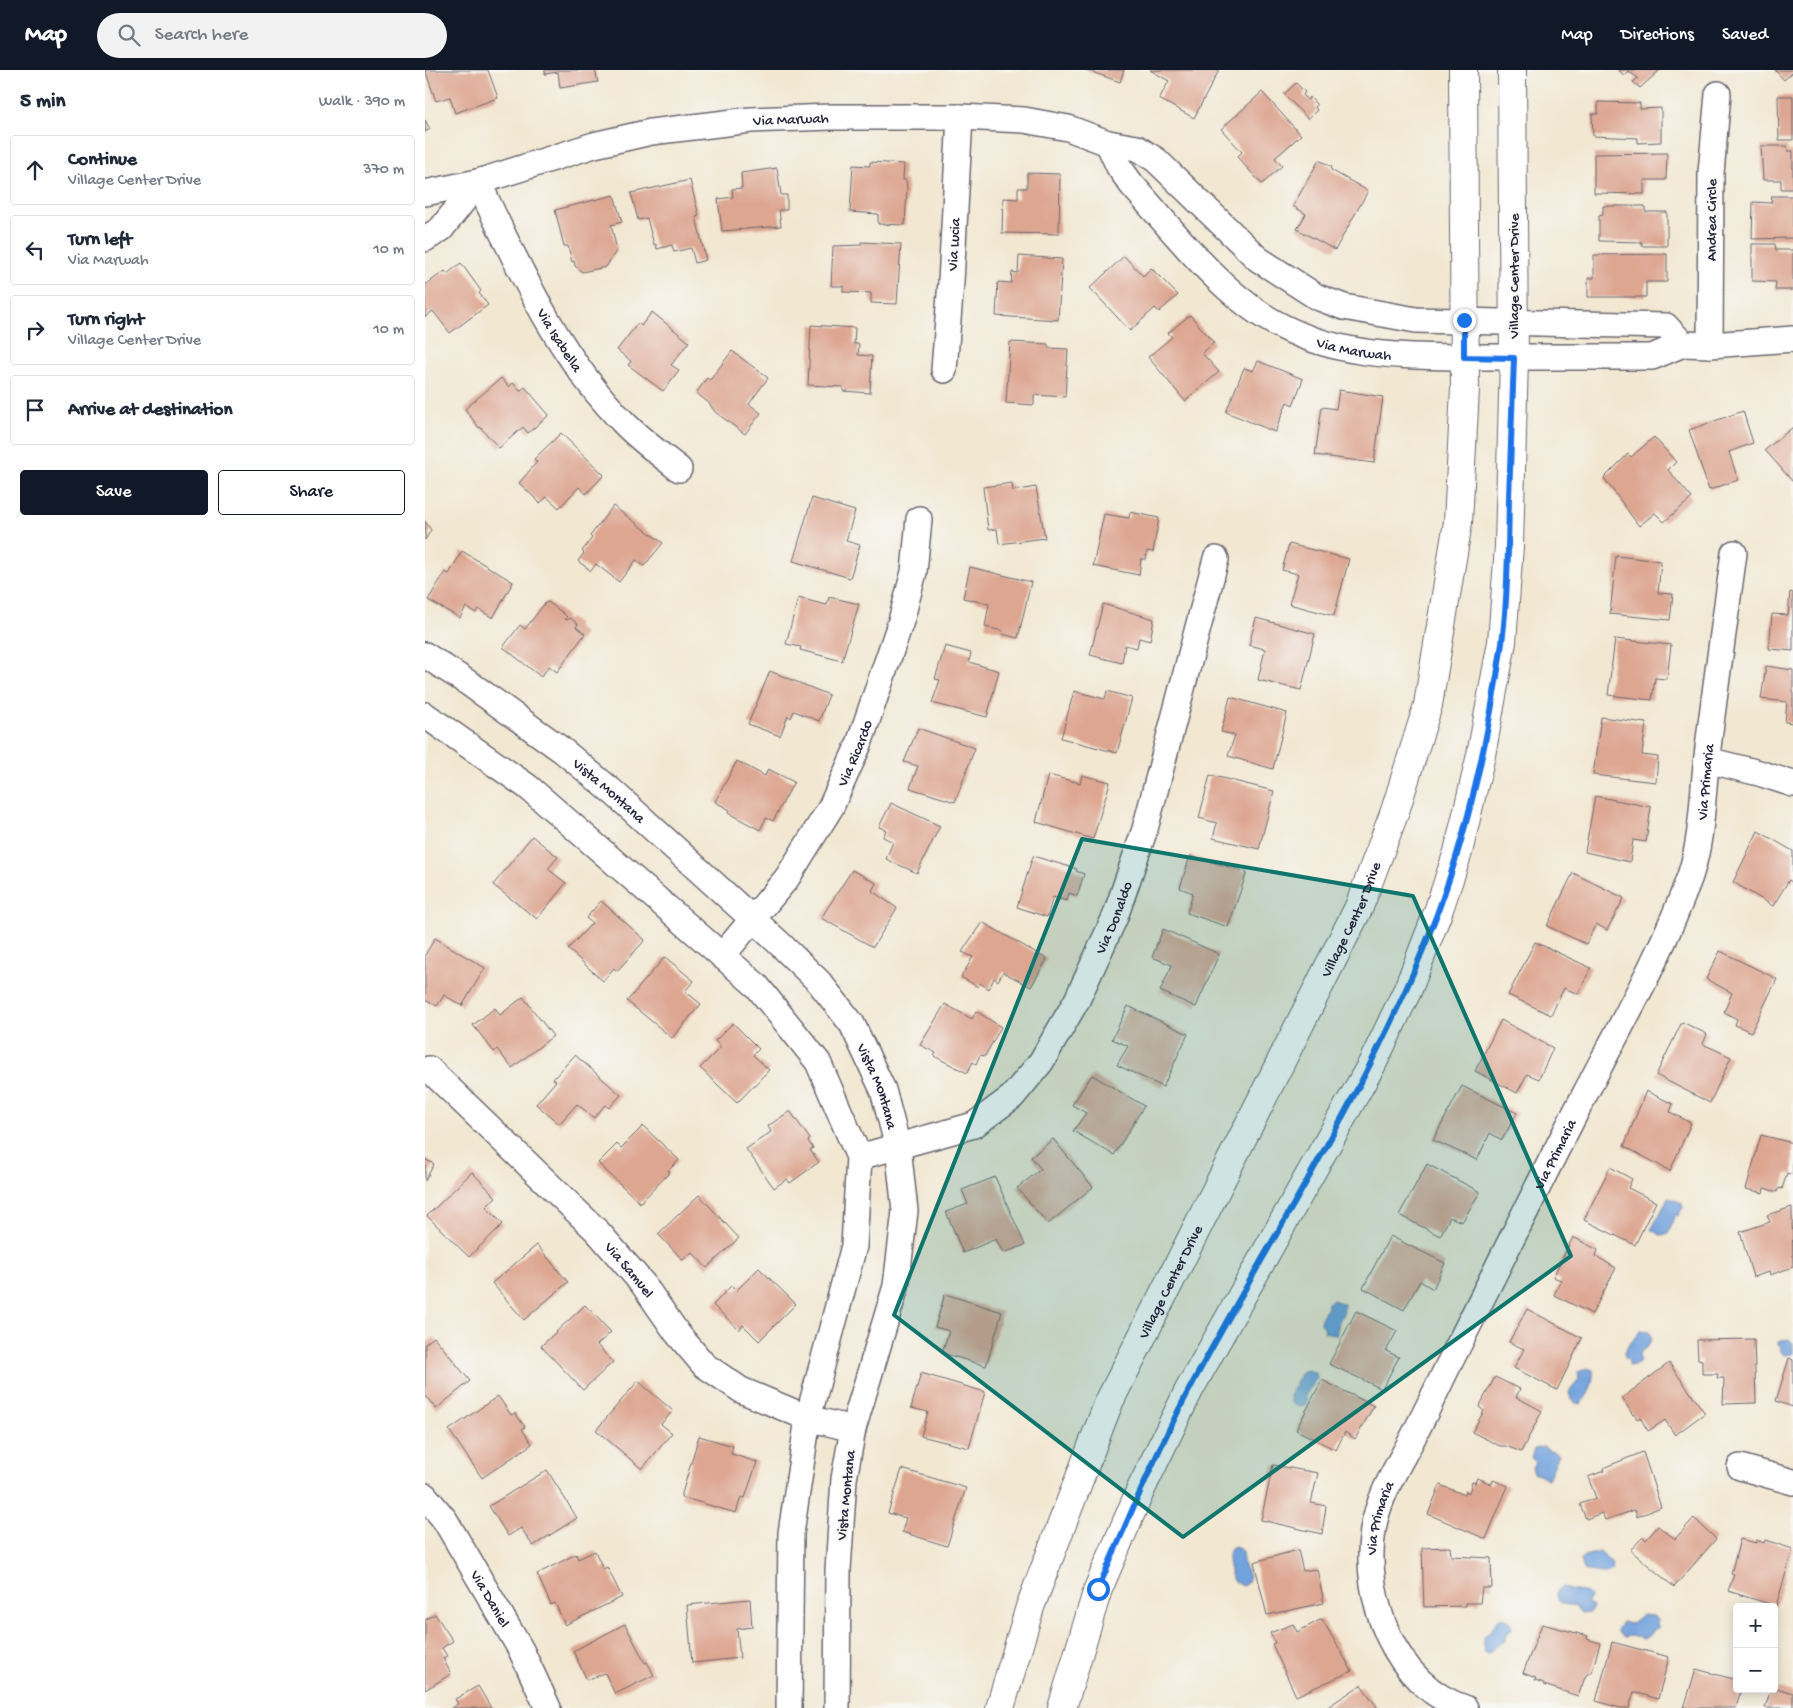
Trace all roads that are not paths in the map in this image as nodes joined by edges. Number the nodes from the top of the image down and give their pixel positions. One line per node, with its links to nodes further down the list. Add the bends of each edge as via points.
1 (1463, 70): 9 (main road, Village Center Drive)
2 (1512, 70): 10 (main road, Village Center Drive)
3 (1718, 94): 13 (street, Andrea Circle, via 1711,173)
4 (960, 117): 5 (street, Via Marwah, via 1068,128); 6 (street, Via Marwah, via 751,120 651,132 593,145); 16 (street, Via Lucia)
5 (1108, 143): 9 (street, Via Marwah, via 1137,148 1156,160 1258,259 1317,297 1371,314 1416,320); 14 (street, Via Marwah, via 1119,167 1153,207 1229,289 1268,319 1301,336 1336,348 1400,357)
6 (478, 182): 7 (street, Via Marwah); 8 (street, via 441,229); 17 (street, Via Isabella, via 529,290 571,356 626,425)
7 (425, 193)
8 (425, 239)
9 (1464, 320): 10 (street, Via Marwah); 14 (main road, Village Center Drive)
10 (1514, 321): 12 (street, Via Marwah, via 1666,326); 15 (main road, Village Center Drive)
11 (1793, 339): 13 (street, Via Marwah)
12 (1683, 344): 13 (street, Via Marwah); 15 (street, Via Marwah, via 1652,357)
13 (1710, 345)
14 (1464, 357): 15 (street, Via Marwah); 38 (main road, Village Center Drive, via 1458,522 1447,595 1428,705 1395,811 1359,907 1109,1402 1030,1607)
15 (1514, 358): 39 (main road, Village Center Drive, via 1509,546 1502,642 1481,755 1458,852 1438,912 1372,1064 1189,1390 1141,1489 1098,1589)
16 (944, 370)
17 (679, 469)
18 (919, 520): 25 (street, Via Ricardo, via 913,572 901,621 859,744 831,807 787,878)
19 (1734, 554): 23 (street, Via Primaria)
20 (1216, 559): 28 (street, Via Donaldo, via 1145,829 1115,917 1077,1000 1041,1062 1012,1097 973,1125)
21 (425, 655): 25 (street, Vista Montana, via 562,750)
22 (425, 715): 26 (street, via 528,787)
23 (1707, 760): 24 (street); 40 (street, Via Primaria, via 1703,818 1691,872 1668,933 1385,1488 1378,1510 1373,1531 1373,1575 1375,1594 1389,1641 1423,1684)
24 (1793, 784)
25 (753, 919): 26 (street, Via Ricardo); 28 (street, Vista Montana, via 819,982 852,1024 883,1090)
26 (722, 956): 29 (street, via 757,986 818,1062)
27 (429, 1069): 30 (street, Via Samuel, via 598,1232 643,1284 704,1365 741,1390)
28 (898, 1147): 29 (street, Via Donaldo); 31 (street, Vista Montana, via 905,1211 896,1286)
29 (859, 1157): 30 (street, via 854,1246)
30 (808, 1418): 31 (street, Via Samuel); 36 (street, via 791,1533)
31 (853, 1429): 37 (street, Vista Montana, via 844,1479 838,1570)
32 (1740, 1467): 33 (street)
33 (1793, 1482)
34 (425, 1496): 35 (street, Via Daniel, via 445,1520 521,1650)
35 (548, 1708)
36 (789, 1708)
37 (837, 1708)
38 (1000, 1708)
39 (1062, 1708)
40 (1465, 1708)

